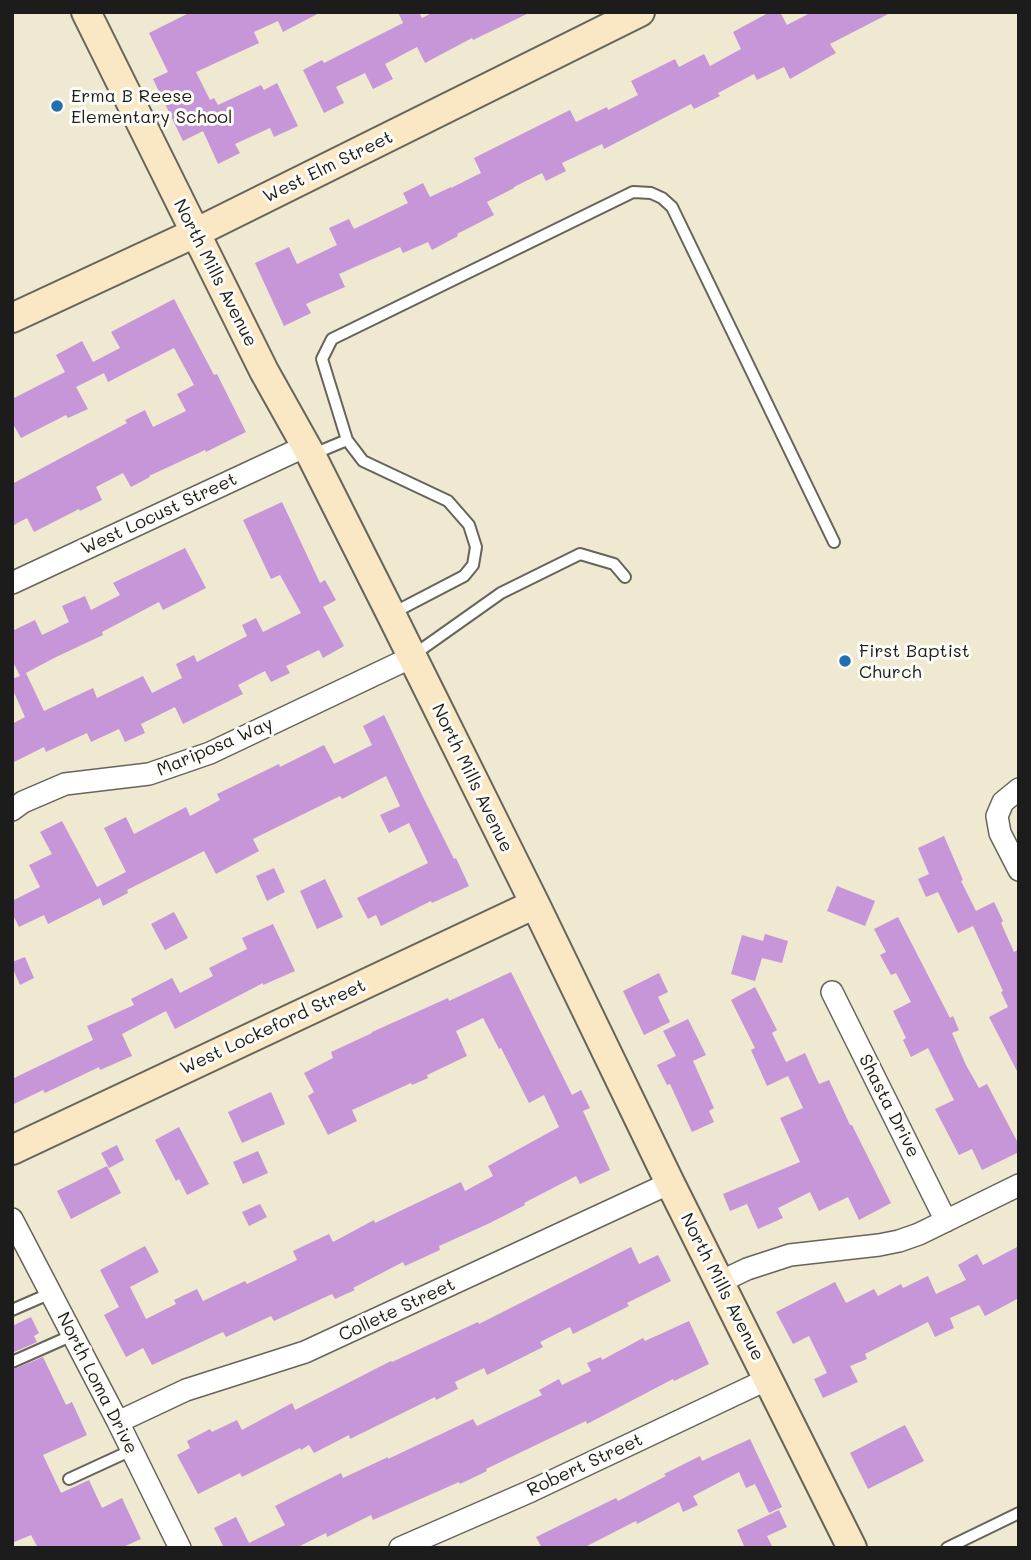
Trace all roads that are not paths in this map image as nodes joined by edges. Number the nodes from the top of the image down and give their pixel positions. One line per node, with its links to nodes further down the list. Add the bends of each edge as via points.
1 (640, 12): 3 (street, West Elm Street)
2 (89, 13): 3 (street, North Mills Avenue)
3 (195, 233): 4 (street, West Elm Street); 6 (street, North Mills Avenue)
4 (12, 318)
5 (347, 440): 6 (lane); 7 (lane, via 322,359 332,339 633,192 652,193 672,207); 10 (lane, via 363,461 448,501 469,525 476,547 473,565 464,576)
6 (308, 451): 9 (street, West Locust Street); 10 (street, North Mills Avenue)
7 (834, 542)
8 (625, 577): 11 (lane, via 614,564 580,554 501,593)
9 (12, 583)
10 (391, 614): 11 (street, North Mills Avenue)
11 (412, 657): 13 (street, Mariposa Way, via 210,753 149,774 65,784); 15 (street, North Mills Avenue)
12 (1015, 792): 14 (street, via 1003,802 997,816 1000,833)
13 (12, 810)
14 (1019, 870)
15 (535, 904): 17 (street, West Lockeford Street); 18 (street, North Mills Avenue)
16 (832, 992): 21 (street, Shasta Drive)
17 (12, 1150)
18 (670, 1183): 22 (street, North Mills Avenue); 28 (street, Collete Street, via 305,1352 186,1390)
19 (1019, 1185): 21 (street)
20 (12, 1219): 23 (street, North Loma Drive)
21 (946, 1221): 22 (street, via 880,1245 790,1255)
22 (720, 1282): 27 (street, North Mills Avenue)
23 (51, 1293): 24 (lane); 25 (street, North Loma Drive)
24 (12, 1310)
25 (73, 1335): 26 (lane); 28 (street, North Loma Drive)
26 (12, 1362)
27 (768, 1379): 33 (street, Robert Street); 34 (street, North Mills Avenue)
28 (118, 1422): 29 (street, North Loma Drive)
29 (132, 1450): 30 (lane); 32 (street, North Loma Drive)
30 (69, 1479)
31 (1019, 1513): 35 (lane)
32 (180, 1548)
33 (400, 1548)
34 (852, 1548)
35 (947, 1548)

